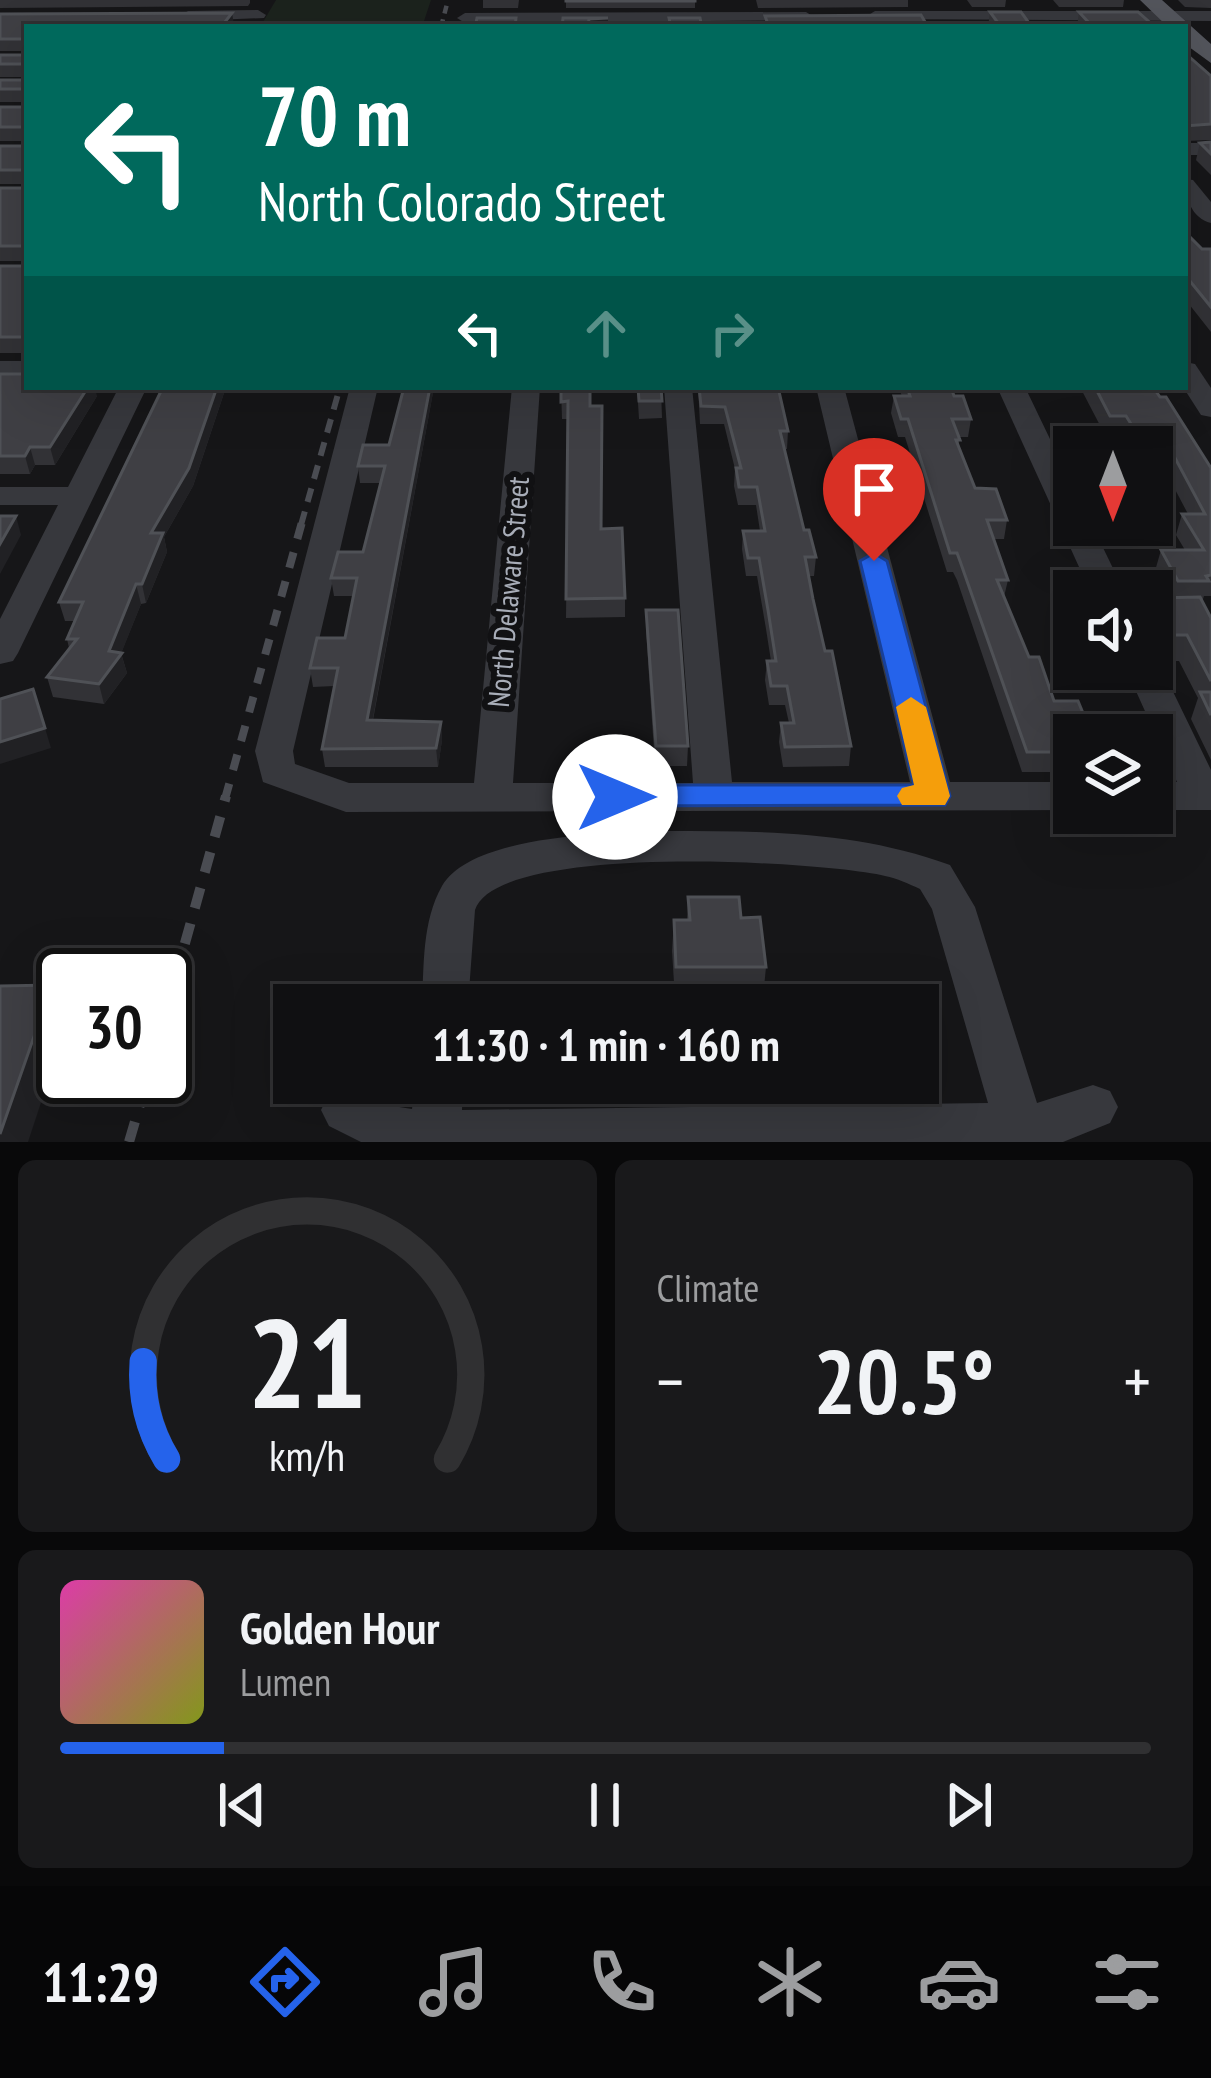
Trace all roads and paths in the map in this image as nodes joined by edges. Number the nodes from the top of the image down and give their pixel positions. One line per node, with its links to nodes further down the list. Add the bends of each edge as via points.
1 (935, 0): 14 (street)
2 (1038, 0): 13 (street)
3 (1150, 0): 16 (main road)
4 (259, 14): 9 (street)
5 (466, 15): 6 (street)
6 (536, 15): 7 (street)
7 (618, 15): 8 (street)
8 (728, 15): 10 (street)
9 (158, 16)
10 (822, 16)
11 (858, 16): 14 (street)
12 (1211, 16): 17 (street)
13 (1057, 21): 14 (street); 15 (street)
14 (949, 22)
15 (1148, 24)
16 (1177, 24)
17 (1182, 24)
18 (1188, 34): 19 (main road)
19 (1211, 56)
20 (1188, 189): 21 (street)
21 (1211, 216)
22 (1188, 373): 29 (street)
23 (131, 390): 32 (street)
24 (363, 390): 40 (street, via 274,751 277,772 346,798)
25 (526, 390): 40 (street, North Delaware Street)
26 (678, 390): 39 (street)
27 (831, 390): 35 (street)
28 (1012, 390): 30 (street)
29 (1211, 409)
30 (1053, 476)
31 (0, 496): 32 (street)
32 (76, 496): 33 (street)
33 (0, 653)
34 (1155, 690): 38 (street)
35 (934, 796): 36 (street); 39 (street)
36 (1053, 796)
37 (1173, 796): 38 (street)
38 (1208, 796)
39 (708, 797): 40 (street); 41 (street)
40 (492, 798)
41 (709, 844): 42 (street, via 501,867 463,888 452,914); 46 (street, via 884,859 935,877 953,907)
42 (447, 984)
43 (437, 1104): 47 (street)
44 (1093, 1107): 46 (street, via 1048,1125)
45 (346, 1110): 47 (street, via 365,1123)
46 (1018, 1125): 47 (street)
47 (435, 1132)

